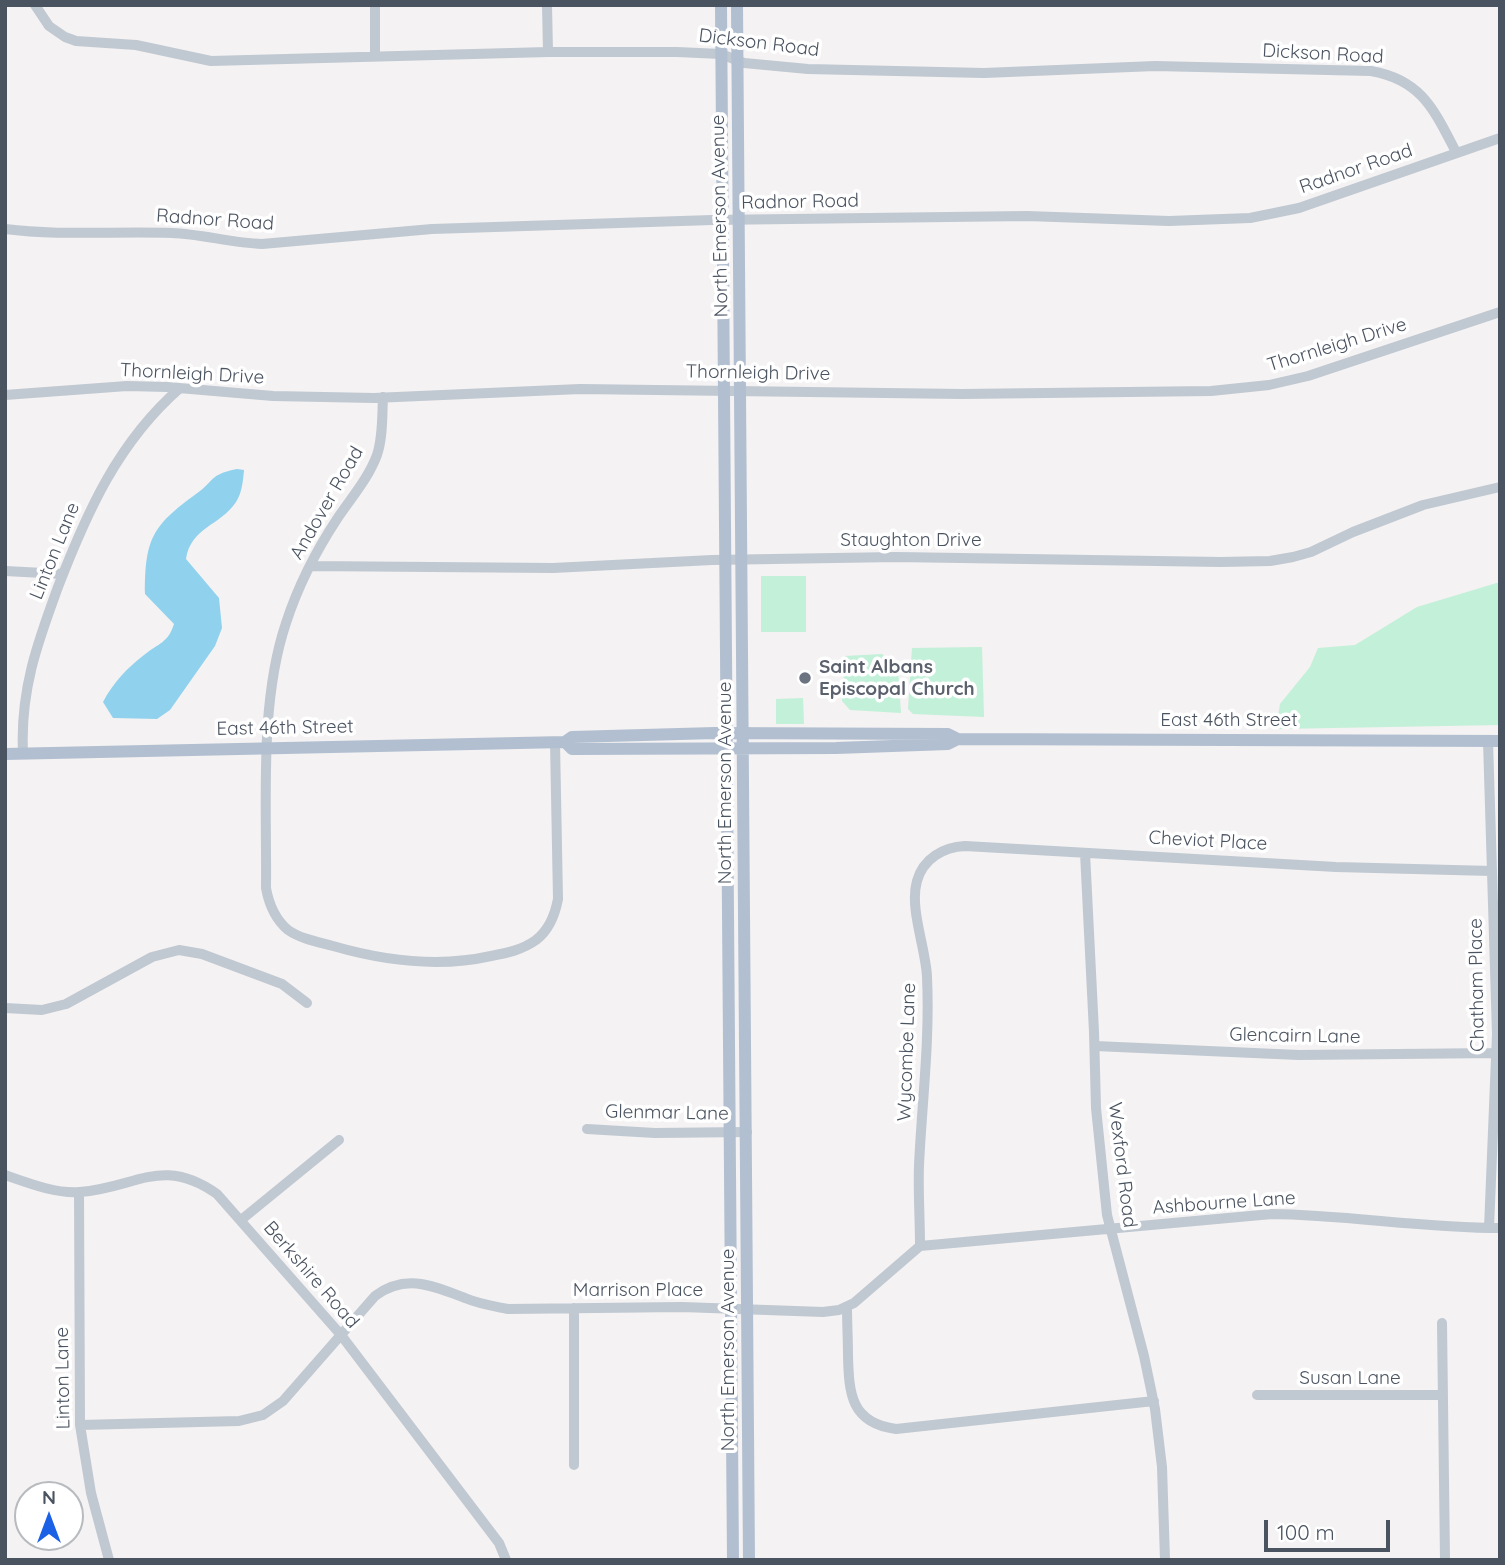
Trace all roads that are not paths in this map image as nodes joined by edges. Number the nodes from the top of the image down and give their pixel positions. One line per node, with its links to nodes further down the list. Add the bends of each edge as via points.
1 (35, 5): 8 (street, Dickson Road, via 49,26 76,41 135,45 201,60)
2 (375, 5): 8 (street)
3 (547, 5): 6 (street)
4 (721, 5): 7 (main road, North Emerson Avenue)
5 (737, 5): 9 (main road, North Emerson Avenue)
6 (548, 52): 7 (street, Dickson Road); 8 (street, Dickson Road)
7 (721, 54): 9 (street, Dickson Road); 12 (main road, North Emerson Avenue)
8 (375, 56)
9 (737, 61): 11 (street, Dickson Road, via 807,69 984,73 1155,66 1371,71 1418,90); 13 (main road, North Emerson Avenue)
10 (1500, 138): 11 (street, Radnor Road)
11 (1456, 152): 13 (street, Radnor Road, via 1299,208 1250,218)
12 (723, 220): 13 (street, Radnor Road); 14 (street, Radnor Road, via 432,229 262,244 173,233); 17 (main road, North Emerson Avenue)
13 (739, 220): 18 (main road, North Emerson Avenue)
14 (5, 229)
15 (1500, 312): 18 (street, Thornleigh Drive, via 1308,376 1234,390 962,394)
16 (180, 388): 19 (street, Thornleigh Drive, via 96,387); 20 (street, Thornleigh Drive, via 273,396); 26 (street, Linton Lane, via 137,433 112,468)
17 (725, 390): 18 (street, Thornleigh Drive); 20 (street, Thornleigh Drive, via 544,389); 23 (main road, North Emerson Avenue)
18 (741, 390): 22 (main road, North Emerson Avenue)
19 (5, 395)
20 (383, 397): 24 (street, Andover Road, via 380,440 371,468)
21 (1500, 487): 22 (street, Staughton Drive, via 1423,505 1311,552 1270,561)
22 (742, 559): 23 (street, Staughton Drive); 28 (main road, North Emerson Avenue)
23 (726, 560): 24 (street, Staughton Drive, via 553,568); 27 (main road, North Emerson Avenue)
24 (310, 566): 32 (street, Andover Road, via 277,654)
25 (5, 572): 26 (street)
26 (64, 573): 36 (street, Linton Lane, via 29,673)
27 (728, 734): 28 (main road, East 46th Street); 31 (main road, East 46th Street, via 572,737); 33 (main road, North Emerson Avenue)
28 (744, 734): 29 (main road, East 46th Street, via 948,734); 34 (main road, North Emerson Avenue)
29 (958, 739): 30 (main road, East 46th Street); 34 (main road, East 46th Street, via 948,744)
30 (1494, 741): 39 (street, Chatham Place)
31 (560, 742): 32 (main road, East 46th Street); 32 (street, Andover Road, via 558,895 553,918 540,937 521,949 443,962 358,954 297,935 279,920 267,888); 33 (main road, East 46th Street, via 572,749)
32 (268, 748): 36 (main road, East 46th Street)
33 (728, 748): 34 (main road, East 46th Street); 45 (main road, North Emerson Avenue)
34 (744, 748): 46 (main road, North Emerson Avenue)
35 (5, 754): 36 (main road, East 46th Street)
36 (23, 754)
37 (1085, 853): 38 (street, Cheviot Place, via 961,846 942,851); 39 (street, Cheviot Place); 42 (street, Wexford Road)
38 (927, 863): 53 (street, Wycombe Lane, via 915,894 927,974 928,1026 919,1168)
39 (1492, 871): 43 (street, Chatham Place)
40 (307, 1003): 41 (street, via 282,984 206,955 178,950 152,957 65,1004 42,1010)
41 (5, 1008)
42 (1095, 1046): 43 (street, Glencairn Lane, via 1299,1055); 52 (street, Wexford Road, via 1097,1120)
43 (1496, 1053): 51 (street, Chatham Place)
44 (587, 1129): 45 (street, Glenmar Lane)
45 (730, 1132): 46 (street, Glenmar Lane); 56 (main road, North Emerson Avenue)
46 (747, 1132): 57 (main road, North Emerson Avenue)
47 (339, 1140): 50 (street)
48 (5, 1175): 49 (street, Berkshire Road)
49 (79, 1192): 50 (street, Berkshire Road, via 146,1176 174,1175 207,1186); 63 (street, Linton Lane)
50 (241, 1220): 59 (street, Berkshire Road)
51 (1495, 1228): 52 (street, Ashbourne Lane, via 1272,1214)
52 (1110, 1229): 53 (street, Ashbourne Lane); 62 (street, Wexford Road)
53 (920, 1245): 54 (street)
54 (847, 1307): 57 (street, Marrison Place, via 823,1312); 62 (street, via 851,1395 860,1413 880,1426 895,1429)
55 (574, 1308): 56 (street, Marrison Place); 59 (street, Marrison Place, via 496,1307 411,1282 381,1292); 64 (street)
56 (732, 1308): 57 (street, Marrison Place); 67 (main road, North Emerson Avenue)
57 (747, 1310): 68 (main road, North Emerson Avenue)
58 (1441, 1323): 61 (street)
59 (341, 1335): 63 (street, Marrison Place, via 283,1401 255,1418); 66 (street, Berkshire Road, via 499,1543)
60 (1257, 1395): 61 (street, Susan Lane)
61 (1443, 1395): 70 (street)
62 (1154, 1401): 69 (street, Wexford Road)
63 (80, 1425): 65 (street, Linton Lane, via 90,1493)
64 (574, 1465)
65 (109, 1560)
66 (506, 1560)
67 (733, 1560)
68 (749, 1560)
69 (1165, 1560)
70 (1445, 1560)

